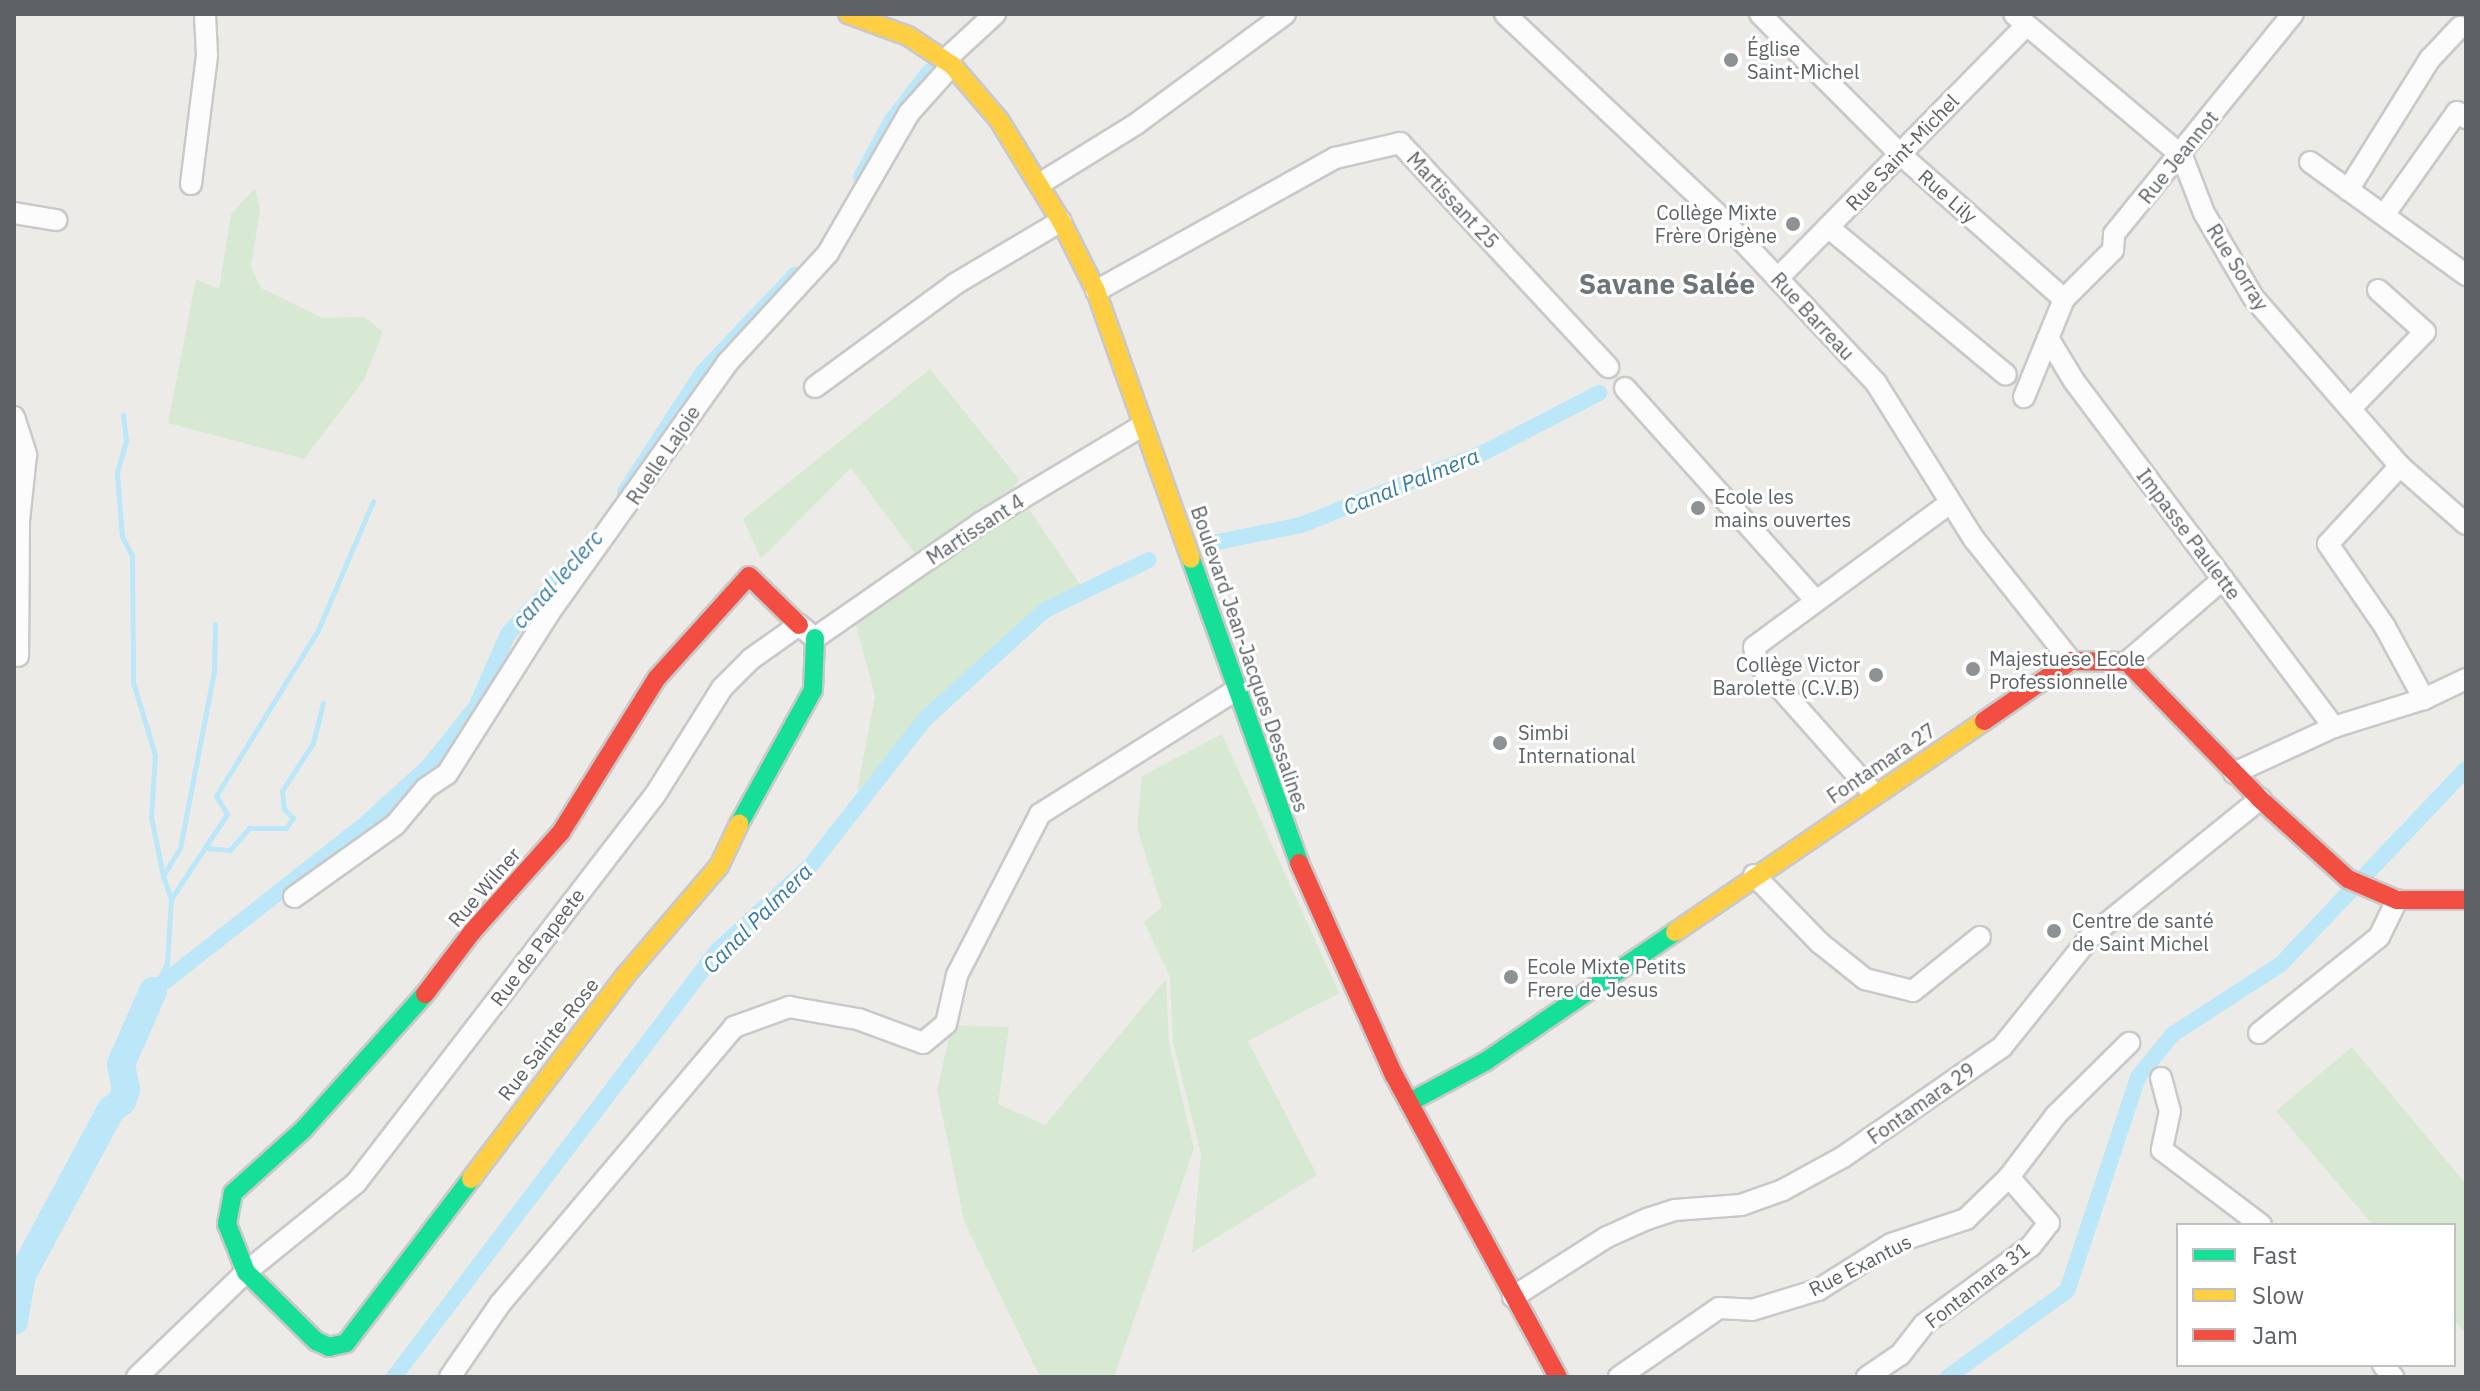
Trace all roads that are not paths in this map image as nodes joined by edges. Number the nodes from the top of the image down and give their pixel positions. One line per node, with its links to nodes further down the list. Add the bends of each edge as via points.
1 (205, 14): 16 (street, via 207,55)
2 (848, 14): 10 (street, Boulevard Jean-Jacques Dessalines, via 908,36)
3 (995, 14): 10 (street, Ruelle Lajoie)
4 (1285, 14): 15 (street, via 1136,124)
5 (1505, 14): 24 (street, Rue Barreau)
6 (1760, 14): 12 (street, Rue Lily)
7 (2293, 14): 13 (street, Rue Jeannot)
8 (2020, 20): 12 (street, Rue Saint-Michel); 13 (street, Rue Sorray)
9 (2460, 27): 17 (street, via 2430,59)
10 (948, 63): 15 (street, Boulevard Jean-Jacques Dessalines, via 999,120); 54 (street, Ruelle Lajoie, via 909,113 828,253 727,363 549,613 447,774 426,788 395,825)
11 (2466, 118): 19 (street, via 2457,112)
12 (1900, 154): 22 (street, Rue Saint-Michel); 27 (street, Rue Lily)
13 (2182, 156): 27 (street, Rue Jeannot, via 2114,234 2113,250); 34 (street, Rue Sorray, via 2204,213 2253,297)
14 (2310, 162): 17 (street)
15 (1041, 183): 21 (street, Boulevard Jean-Jacques Dessalines)
16 (191, 184)
17 (2348, 190): 19 (street)
18 (14, 213): 20 (street)
19 (2384, 215): 23 (street)
20 (56, 220)
21 (1061, 221): 26 (street, Boulevard Jean-Jacques Dessalines); 31 (street, via 955,284)
22 (1828, 227): 24 (street, Rue Saint-Michel); 30 (street)
23 (2466, 275)
24 (1778, 278): 38 (street, Rue Barreau, via 1876,383)
25 (2378, 290): 34 (street, via 2425,332)
26 (1096, 291): 29 (street, Martissant 25, via 1335,158 1400,143); 36 (street, Boulevard Jean-Jacques Dessalines)
27 (2064, 299): 28 (street)
28 (2048, 338): 33 (street); 40 (street, Impasse Paulette, via 2074,381)
29 (1608, 367)
30 (2006, 375)
31 (815, 387)
32 (1625, 388): 41 (street)
33 (2024, 397)
34 (2351, 408): 37 (street, Rue Sorray)
35 (14, 417): 43 (street, via 26,455 19,521)
36 (1140, 427): 42 (street, Martissant 4); 47 (street, Boulevard Jean-Jacques Dessalines)
37 (2400, 466): 39 (street, Rue Sorray); 48 (street, via 2328,544 2385,627)
38 (1950, 503): 41 (street); 44 (street, Rue Barreau)
39 (2466, 524)
40 (2223, 579): 45 (street); 49 (street, Impasse Paulette)
41 (1815, 600): 51 (street, via 1758,641 1754,653)
42 (807, 632): 64 (street, Rue de Papeete, via 751,659 722,688 655,795 356,1183); 64 (street, Rue Wilner, via 749,576 657,678 561,832 472,932 394,1033 304,1129 233,1193 227,1224); 64 (street, Rue Sainte-Rose, via 813,690 771,758 719,866 625,976 346,1343 329,1347 316,1341)
43 (18, 656)
44 (2071, 661): 45 (street); 51 (street, Fontamara 27)
45 (2127, 662): 50 (street)
46 (2466, 679): 48 (street)
47 (1238, 689): 61 (street, Boulevard Jean-Jacques Dessalines, via 1296,857); 67 (street, via 1040,814 957,975 946,1024 923,1043 858,1019 789,1007 734,1027 500,1304)
48 (2424, 699): 49 (street)
49 (2334, 727): 50 (street)
50 (2234, 773): 52 (street)
51 (1874, 794): 53 (street, Fontamara 27)
52 (2260, 799): 55 (street, via 2348,879); 65 (street, Fontamara 29, via 2091,936 2002,1047 1843,1157 1783,1190 1741,1205 1675,1210 1647,1219 1607,1237)
53 (1754, 875): 57 (street, via 1820,943 1865,979 1913,991); 61 (street, Fontamara 27, via 1486,1061)
54 (294, 897)
55 (2397, 900): 56 (street); 58 (street, via 2379,937)
56 (2466, 900)
57 (1980, 937)
58 (2259, 1033)
59 (2129, 1043): 62 (street, via 2056,1115)
60 (2161, 1078): 63 (street, via 2170,1111 2162,1150)
61 (1410, 1102): 65 (street, Boulevard Jean-Jacques Dessalines)
62 (2009, 1177): 69 (street, Rue Exantus, via 1966,1219 1891,1244 1818,1290 1752,1310 1719,1308); 70 (street, Fontamara 31, via 2049,1223 2031,1246 1924,1324 1900,1355)
63 (2258, 1223)
64 (246, 1272): 66 (street, Rue de Papeete)
65 (1513, 1297): 68 (street, Boulevard Jean-Jacques Dessalines)
66 (137, 1377)
67 (450, 1377)
68 (1558, 1377)
69 (1619, 1377)
70 (1867, 1377)

